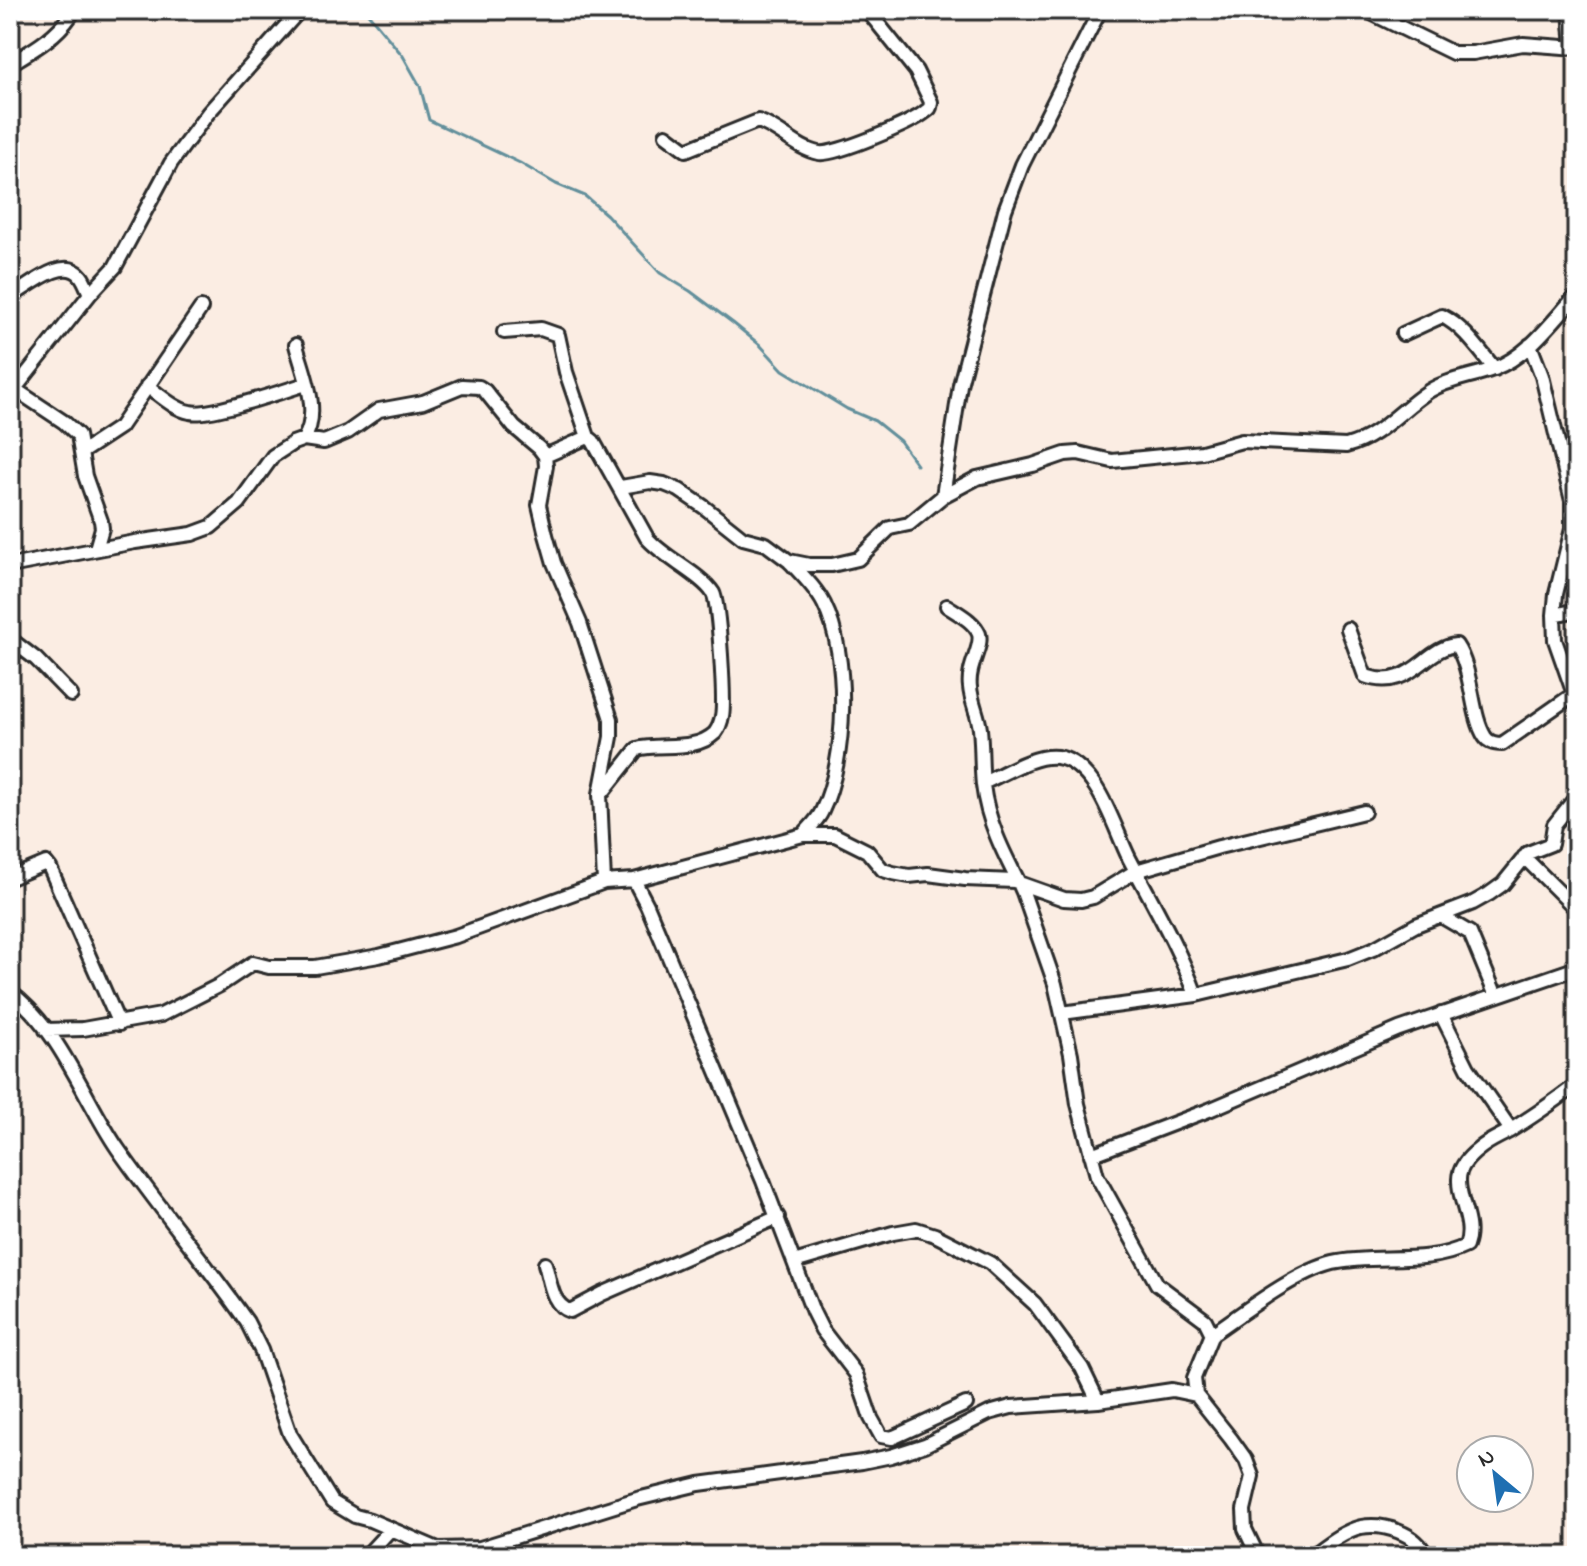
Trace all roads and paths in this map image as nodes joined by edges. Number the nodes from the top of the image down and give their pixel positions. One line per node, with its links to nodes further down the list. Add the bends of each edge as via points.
1 (70, 10): 8 (street, via 46,42)
2 (300, 10): 10 (street, via 208,113 156,190 115,267)
3 (867, 10): 9 (street, via 922,81 931,102 927,112 830,153 813,151 758,121 686,150)
4 (1100, 10): 28 (street, via 1005,210 960,385)
5 (1365, 10): 7 (street, via 1453,53 1523,44)
6 (1570, 10): 7 (street)
7 (1575, 48)
8 (10, 64)
9 (666, 135)
10 (90, 294): 12 (street, via 81,276 65,268); 21 (street)
11 (1577, 295): 17 (street)
12 (10, 297)
13 (201, 308): 20 (street)
14 (504, 332): 22 (street, via 541,329 558,335)
15 (1403, 334): 18 (street, via 1442,316)
16 (296, 345): 19 (street)
17 (1530, 345): 18 (street); 26 (street)
18 (1495, 369): 28 (street, via 1432,389 1373,436 1346,446 1242,441 1202,452 1112,461 1065,454 977,478)
19 (306, 384): 20 (street, via 195,413); 23 (street, via 313,419)
20 (147, 386): 24 (street, via 120,427)
21 (13, 393): 24 (street, via 71,429)
22 (588, 437): 25 (street); 27 (street)
23 (304, 439): 25 (street, via 324,442 379,410 472,385 485,391); 29 (street, via 273,456 239,503 211,527)
24 (82, 452): 29 (street, via 101,521)
25 (545, 456): 39 (street, via 539,505 546,535 611,719)
26 (1572, 479): 34 (street, via 1572,529)
27 (621, 487): 30 (street, via 650,482 679,490 743,538 766,544); 39 (street, via 654,547 713,593 722,718 717,731 692,744 637,749)
28 (943, 496): 30 (street, via 909,524 890,528 858,559 832,565)
29 (96, 549): 31 (street)
30 (789, 561): 42 (street, via 825,605 839,654 841,691 841,740 832,786 819,817)
31 (10, 566)
32 (947, 606): 38 (street, via 975,626 980,637 969,675)
33 (1577, 610): 34 (street)
34 (1554, 615): 35 (street, via 1555,640 1574,694 1502,744 1485,738 1456,645 1437,652 1410,674 1372,678 1365,676)
35 (1348, 629)
36 (10, 639): 37 (street)
37 (71, 695)
38 (983, 783): 44 (street, via 1039,759 1069,761 1095,787); 48 (street, via 990,818)
39 (600, 794): 47 (street)
40 (1577, 796): 43 (street, via 1554,825 1551,844)
41 (1364, 812): 44 (street)
42 (803, 835): 46 (street); 48 (street, via 835,835 867,851 883,870 893,873)
43 (1524, 857): 49 (street); 50 (street, via 1489,894)
44 (1136, 871): 48 (street, via 1081,900); 53 (street)
45 (10, 878): 58 (street, via 40,864 50,868)
46 (634, 880): 47 (street); 63 (street)
47 (604, 882): 58 (street, via 491,925 379,956 315,967 253,963 177,1008)
48 (1019, 883): 56 (street)
49 (1577, 910)
50 (1441, 916): 53 (street, via 1348,959); 54 (street, via 1470,933)
51 (1577, 968): 54 (street)
52 (10, 992): 55 (street)
53 (1196, 995): 56 (street)
54 (1496, 996): 57 (street)
55 (16, 1004): 59 (street)
56 (1062, 1013): 62 (street)
57 (1441, 1014): 61 (street, via 1468,1068); 62 (street)
58 (119, 1024): 59 (street)
59 (46, 1030): 70 (street, via 117,1148 247,1322 290,1434 332,1502)
60 (1577, 1084): 61 (street)
61 (1511, 1130): 66 (street, via 1481,1147 1460,1172 1470,1237 1466,1246 1437,1255 1335,1263 1311,1270)
62 (1091, 1155): 66 (street, via 1121,1224 1157,1284 1205,1320)
63 (778, 1217): 64 (street); 65 (street, via 570,1311 555,1297)
64 (794, 1262): 68 (street, via 893,1233 916,1229 935,1235 990,1263 1035,1304 1082,1368); 69 (street, via 813,1312 856,1374 881,1436 892,1438)
65 (545, 1264)
66 (1212, 1334): 67 (street, via 1194,1378)
67 (1196, 1395): 68 (street, via 1172,1390); 72 (street, via 1246,1460 1252,1476 1245,1529)
68 (1098, 1401): 70 (street, via 1011,1407 891,1456 699,1484 480,1548 438,1549)
69 (966, 1404)
70 (390, 1530): 71 (street)
71 (366, 1556)
72 (1258, 1556)
73 (1311, 1556): 74 (street, via 1359,1527 1372,1527 1404,1534)
74 (1426, 1556)

